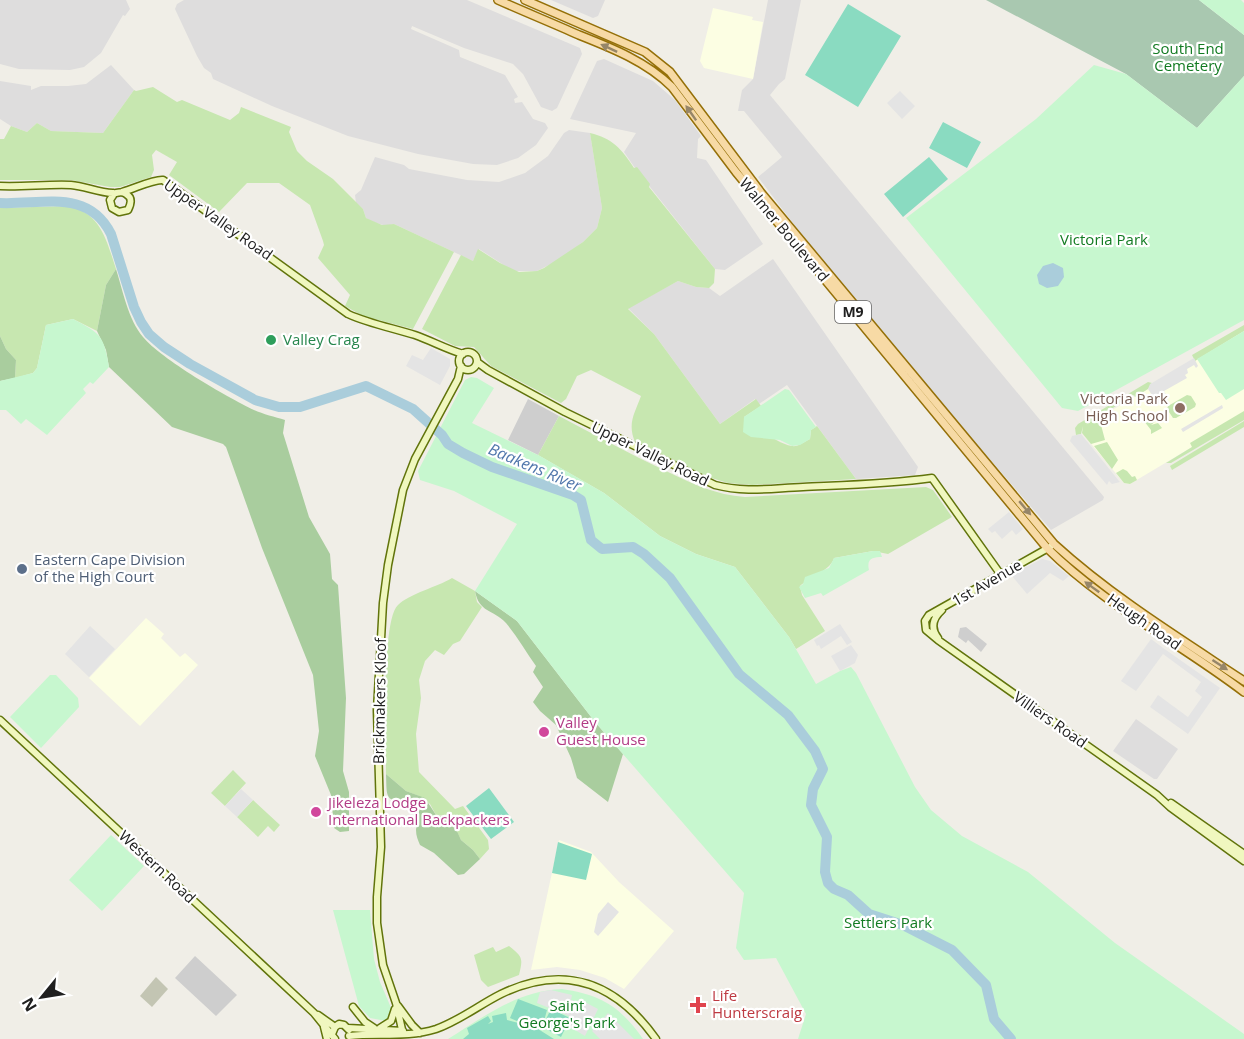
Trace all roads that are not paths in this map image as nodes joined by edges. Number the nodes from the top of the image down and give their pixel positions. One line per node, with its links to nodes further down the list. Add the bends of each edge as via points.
1 (498, 0): 15 (main road, Walmer Boulevard / M9, one-way to 1, via 736,172 661,75)
2 (525, 0): 14 (main road, Walmer Boulevard / M9, one-way to 14, via 645,52 670,72 762,194)
3 (0, 186): 5 (street, via 70,185)
4 (143, 186): 6 (street, Upper Valley Road); 8 (street, Upper Valley Road); 10 (street, Upper Valley Road, via 156,180 169,183 348,314 416,336 450,350)
5 (102, 192): 7 (street); 9 (street)
6 (122, 192): 7 (street); 8 (street)
7 (114, 194): 9 (street)
8 (130, 199): 9 (street, via 129,208 122,212 114,210)
9 (110, 202)
10 (461, 360): 11 (street, Upper Valley Road, via 471,353 476,356); 12 (street); 13 (street, Brickmakers Kloof)
11 (476, 364): 12 (street, Brickmakers Kloof); 16 (street, Upper Valley Road, via 638,448 727,488 762,490 932,478)
12 (468, 370): 13 (street, Brickmakers Kloof)
13 (458, 379): 26 (street, Brickmakers Kloof, via 403,490 382,614 377,710 381,847 377,923 383,965)
14 (1054, 544): 15 (street, 1st Avenue); 20 (main road, Heugh Road / M9, one-way to 20, via 1101,582)
15 (1047, 548): 16 (street, 1st Avenue); 21 (main road, Heugh Road / M9, one-way to 15, via 1090,585)
16 (1001, 575): 17 (street, 1st Avenue)
17 (944, 608): 18 (street, 1st Avenue, via 926,618); 19 (street, Villiers Road, via 933,625)
18 (924, 625): 19 (street, Villiers Road)
19 (944, 645): 23 (street, Villiers Road)
20 (1244, 681)
21 (1244, 692)
22 (0, 720): 29 (street, Western Road)
23 (1157, 795): 24 (street, Villiers Road); 25 (street, Villiers Road)
24 (1244, 855)
25 (1244, 861)
26 (393, 994): 27 (street, Brickmakers Kloof); 31 (street, via 394,1018)
27 (396, 1003): 32 (street, Brickmakers Kloof); 33 (street)
28 (353, 1007): 31 (street)
29 (314, 1013): 34 (street, Western Road); 34 (street, Western Road)
30 (348, 1029): 31 (street); 34 (street, via 342,1024); 35 (street)
31 (375, 1031): 32 (street); 35 (street); 36 (street)
32 (405, 1033): 33 (street)
33 (420, 1033): 37 (street, via 447,1024 522,985 557,978 589,984 612,995)
34 (332, 1036)
35 (348, 1038)
36 (361, 1039)
37 (656, 1039)

